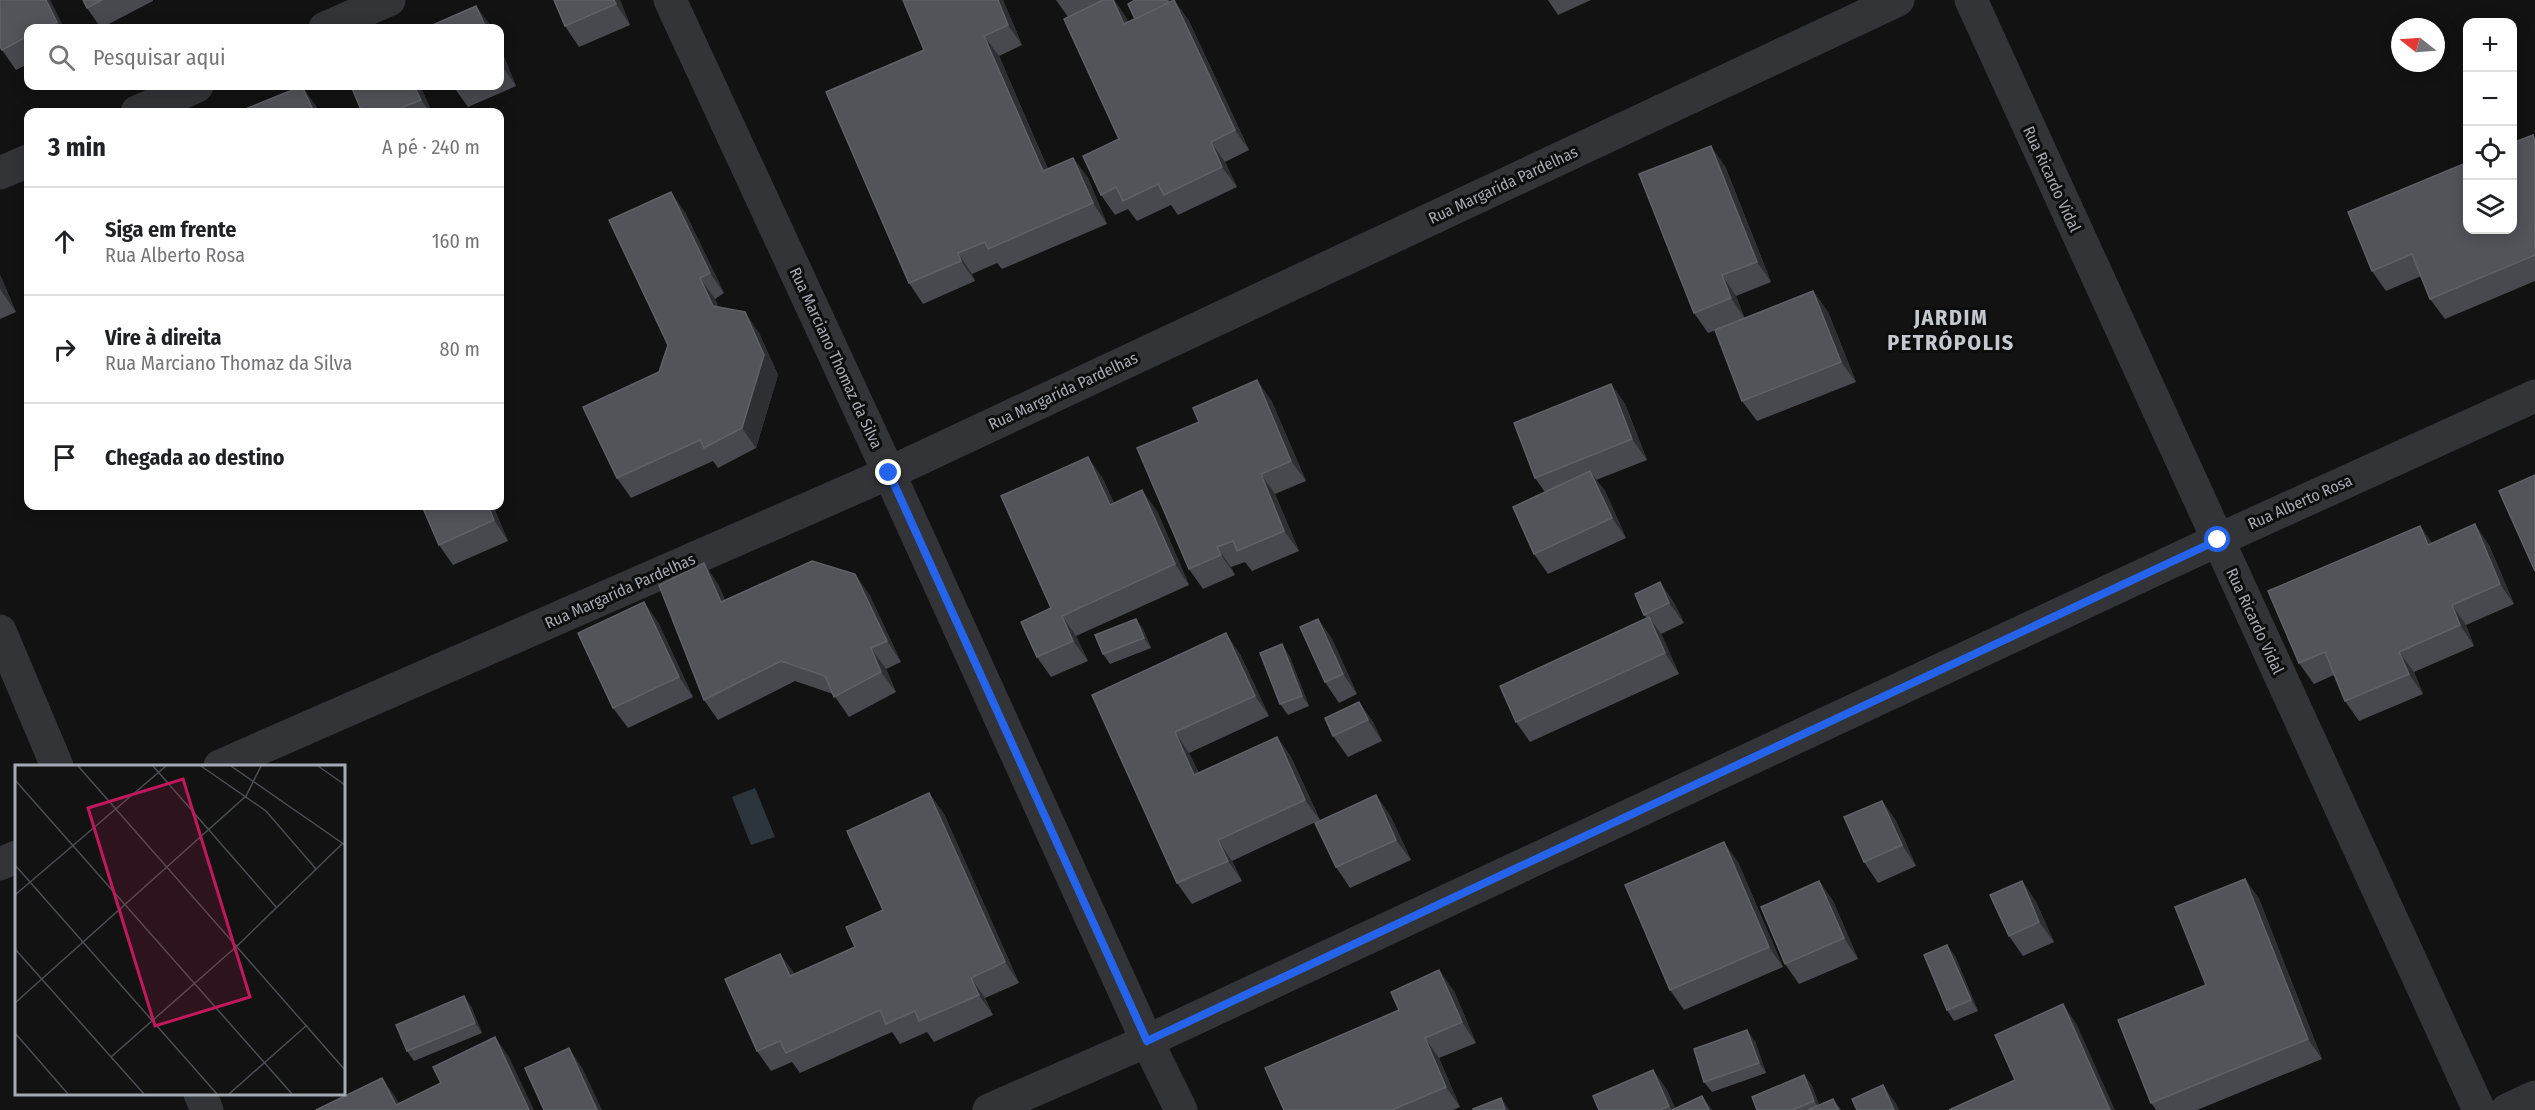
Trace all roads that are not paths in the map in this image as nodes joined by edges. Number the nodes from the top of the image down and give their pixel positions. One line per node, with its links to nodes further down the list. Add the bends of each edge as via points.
1 (389, 0): 5 (street)
2 (670, 0): 11 (street, Rua Marciano Thomaz da Silva)
3 (1898, 0): 11 (street, Rua Margarida Pardelhas)
4 (1971, 0): 12 (street, Rua Ricardo Vidal)
5 (334, 24)
6 (188, 90): 7 (street)
7 (146, 108)
8 (24, 163): 9 (street)
9 (0, 173)
10 (2535, 396): 12 (street, Rua Alberto Rosa)
11 (889, 473): 15 (street, Rua Margarida Pardelhas); 18 (street, Rua Marciano Thomaz da Silva)
12 (2218, 540): 18 (street, Rua Alberto Rosa); 24 (street, Rua Ricardo Vidal)
13 (0, 632): 14 (street)
14 (57, 765)
15 (222, 765)
16 (15, 857): 17 (street)
17 (0, 864)
18 (1147, 1041): 22 (street, Rua Alberto Rosa); 23 (street, Rua Marciano Thomaz da Silva)
19 (200, 1095): 21 (street)
20 (2535, 1097): 25 (street)
21 (207, 1110)
22 (989, 1110)
23 (1181, 1110)
24 (2479, 1110)
25 (2507, 1110)

